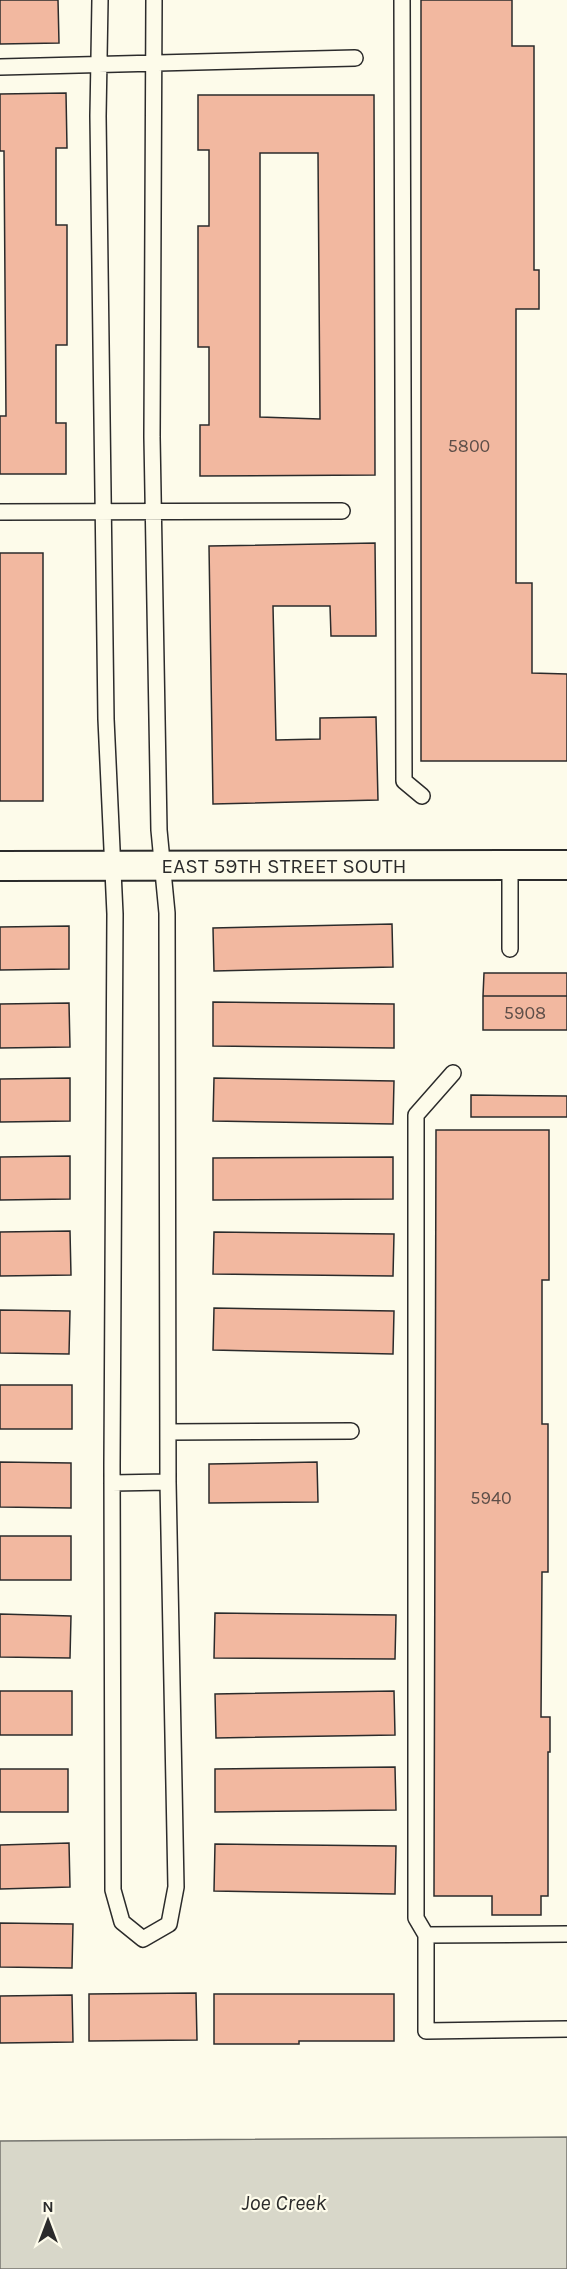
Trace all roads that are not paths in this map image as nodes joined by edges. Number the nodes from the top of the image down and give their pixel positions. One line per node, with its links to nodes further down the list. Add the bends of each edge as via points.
1 (100, 0): 5 (lane)
2 (154, 0): 6 (lane)
3 (402, 0): 12 (lane, via 404,780)
4 (355, 58): 6 (lane)
5 (99, 63): 6 (lane); 7 (lane); 8 (lane)
6 (154, 63): 9 (lane)
7 (0, 67)
8 (105, 511): 9 (lane); 11 (lane); 16 (lane, via 106,719)
9 (153, 511): 10 (lane); 17 (lane)
10 (342, 511)
11 (0, 512)
12 (422, 796)
13 (510, 865): 14 (street, EAST 59TH STREET SOUTH); 17 (street, EAST 59TH STREET SOUTH); 18 (lane)
14 (567, 865)
15 (0, 866): 16 (street, EAST 59TH STREET SOUTH)
16 (112, 866): 17 (street, EAST 59TH STREET SOUTH); 23 (lane, via 115,914)
17 (162, 866): 21 (lane, via 167,924)
18 (510, 949)
19 (453, 1074): 25 (lane, via 416,1115 416,1918)
20 (351, 1431): 21 (lane)
21 (168, 1432): 22 (lane)
22 (168, 1482): 23 (lane); 23 (lane, via 176,1887 170,1924 143,1938 122,1922 113,1890)
23 (112, 1483)
24 (567, 1934): 25 (lane)
25 (426, 1935): 26 (lane, via 426,2031)
26 (567, 2029)

